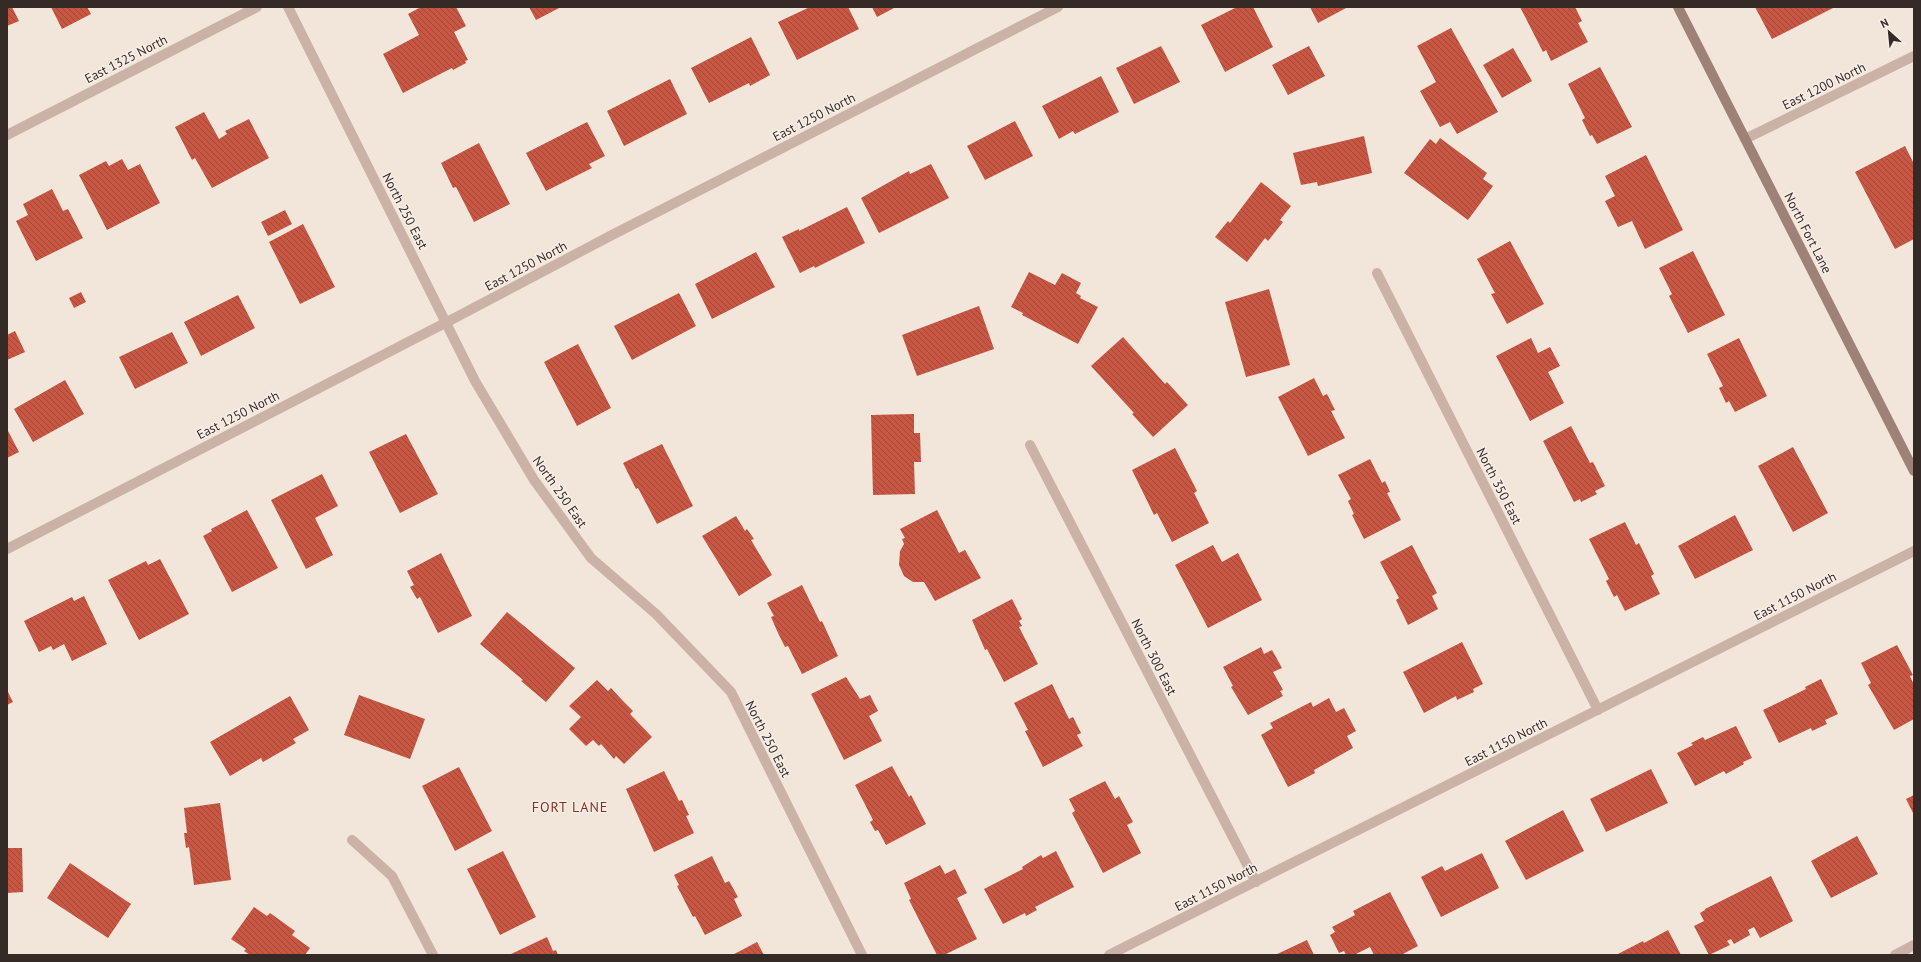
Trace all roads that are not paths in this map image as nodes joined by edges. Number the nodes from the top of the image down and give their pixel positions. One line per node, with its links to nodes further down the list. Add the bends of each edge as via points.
1 (257, 7): 6 (street, East 1325 North)
2 (288, 7): 9 (street, North 250 East)
3 (1058, 7): 9 (street, East 1250 North)
4 (1678, 7): 7 (street, North Fort Lane)
5 (1914, 56): 7 (street, East 1200 North)
6 (7, 135)
7 (1745, 139): 11 (street, North Fort Lane)
8 (1377, 273): 14 (street, North 350 East)
9 (447, 322): 12 (street, East 1250 North); 19 (street, North 250 East, via 475,381 534,480 591,558 656,614 731,692)
10 (1030, 445): 16 (street, North 300 East)
11 (1914, 471)
12 (7, 549)
13 (1914, 551): 14 (street, East 1150 North)
14 (1598, 710): 16 (street, East 1150 North)
15 (352, 840): 18 (street, via 392,876)
16 (1256, 882): 20 (street, East 1150 North)
17 (1914, 945): 21 (street)
18 (433, 955)
19 (862, 955)
20 (1109, 955)
21 (1895, 955)

